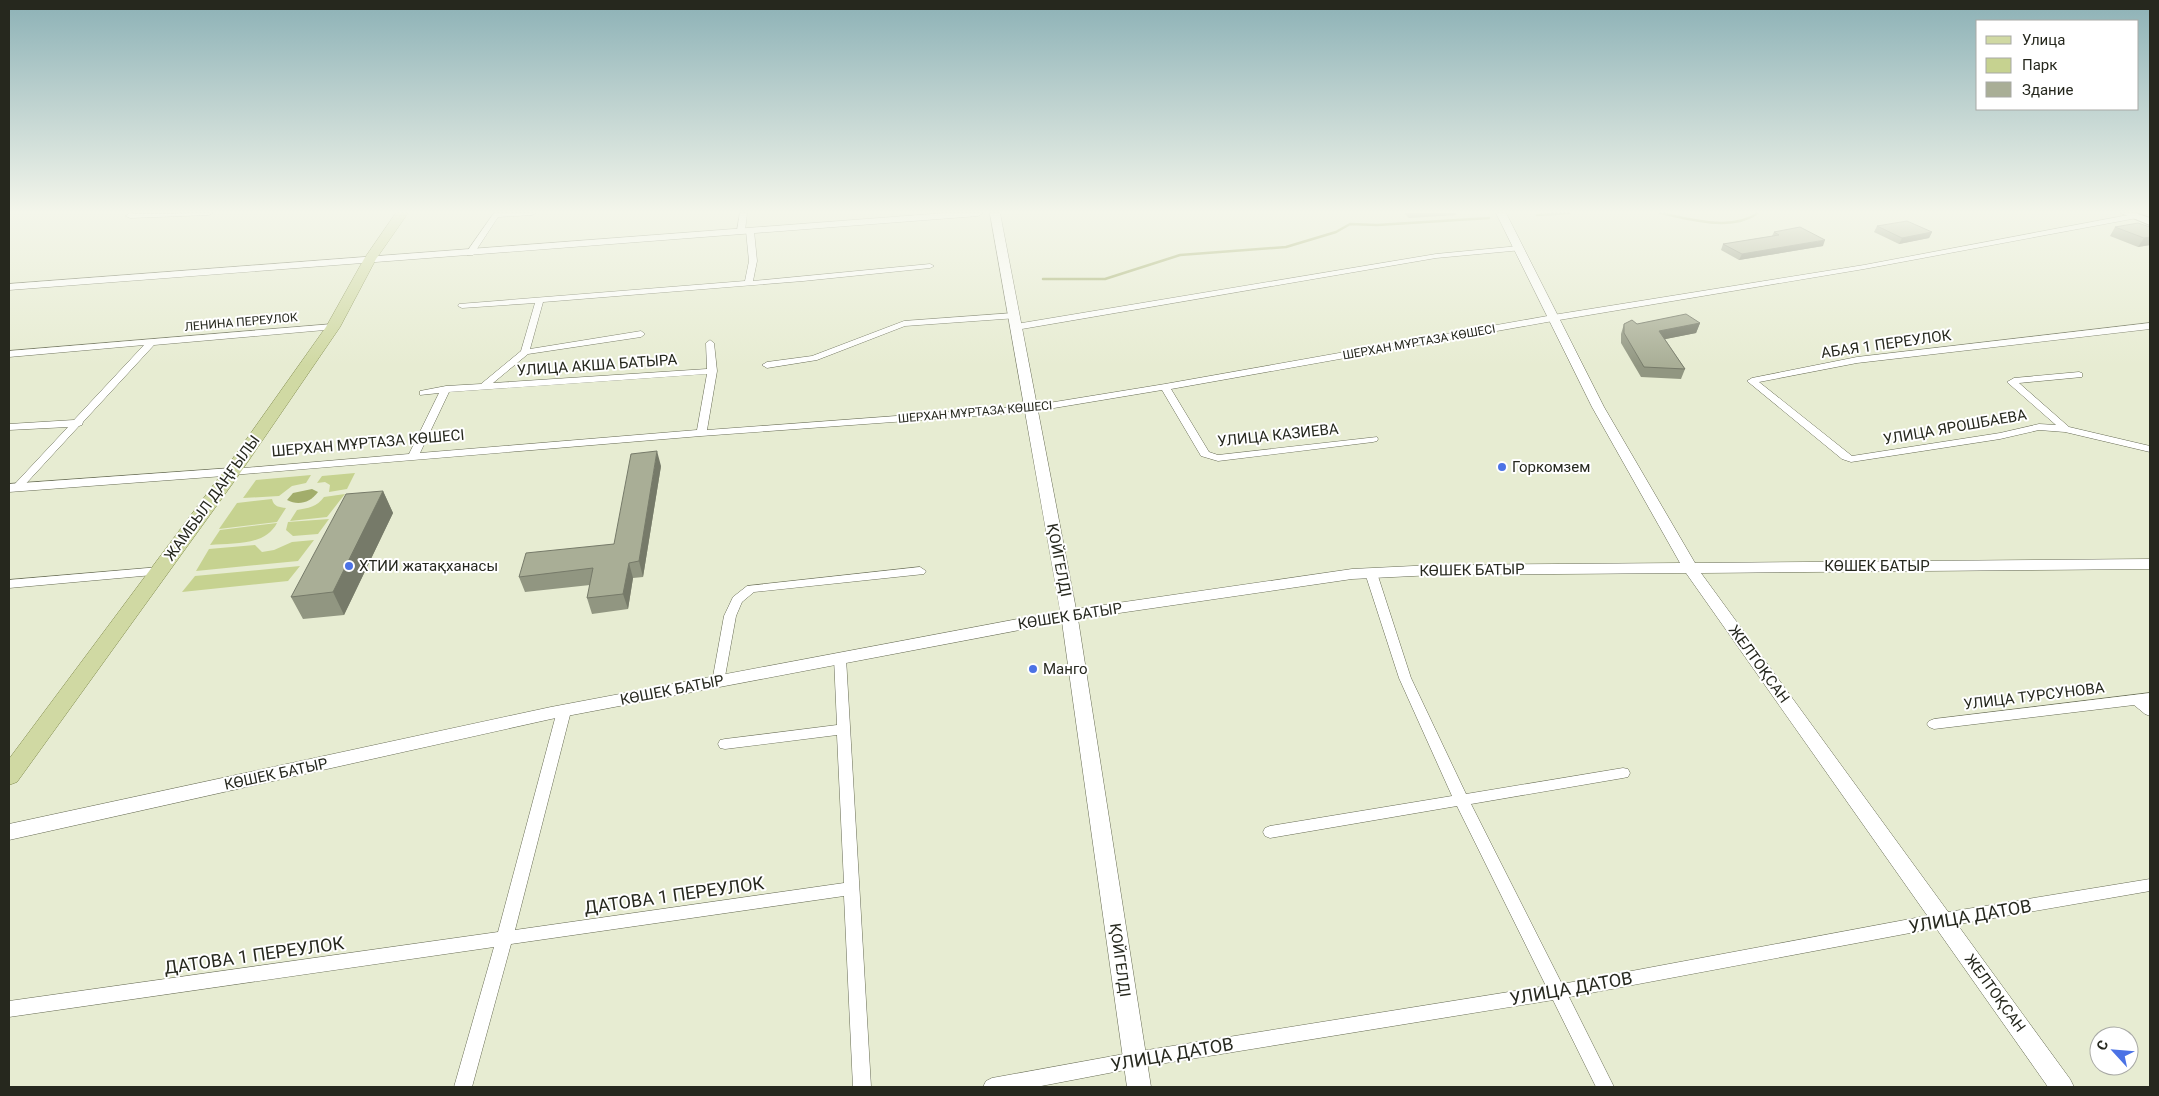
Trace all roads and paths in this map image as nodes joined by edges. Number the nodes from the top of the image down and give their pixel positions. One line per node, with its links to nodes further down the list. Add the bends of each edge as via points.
1 (304, 264): 10 (street)
2 (367, 264): 16 (main road, ЖАМБЫЛ ДАҢҒЫЛЫ)
3 (752, 264): 9 (street)
4 (1004, 264): 14 (street, ҚОЙГЕЛДІ)
5 (1384, 264): 14 (street)
6 (1527, 264): 13 (street, ЖЕЛТОҚСАН)
7 (1878, 264): 13 (street, ШЕРХАН МҰРТАЗА КӨШЕСІ)
8 (930, 266): 9 (street)
9 (749, 283): 11 (street)
10 (9, 287)
11 (540, 299): 12 (street); 20 (street, УЛИЦА АКША БАТЫРА)
12 (462, 306)
13 (1553, 318): 26 (street, ШЕРХАН МҰРТАЗА КӨШЕСІ); 41 (street, ЖЕЛТОҚСАН, via 1598,407)
14 (1015, 322): 22 (street, via 904,324 814,358); 29 (street, ҚОЙГЕЛДІ)
15 (2150, 326): 37 (street, АБАЯ 1 ПЕРЕУЛОК, via 1857,360 1752,381)
16 (333, 327): 18 (street, ЛЕНИНА ПЕРЕУЛОК); 38 (main road, ЖАМБЫЛ ДАҢҒЫЛЫ)
17 (641, 334): 20 (street, УЛИЦА АКША БАТЫРА)
18 (152, 342): 21 (street, ЛЕНИНА ПЕРЕУЛОК); 30 (street)
19 (710, 343): 23 (street)
20 (526, 352): 25 (street, УЛИЦА АКША БАТЫРА)
21 (9, 354)
22 (767, 365)
23 (712, 371): 25 (street, УЛИЦА АКША БАТЫРА); 33 (street)
24 (2079, 375): 32 (street, УЛИЦА ЯРОШБАЕВА, via 2012,382)
25 (483, 387): 27 (street, УЛИЦА АКША БАТЫРА)
26 (1165, 387): 29 (street, ШЕРХАН МҰРТАЗА КӨШЕСІ); 34 (street, УЛИЦА КАЗИЕВА, via 1205,454 1210,457)
27 (446, 389): 28 (street, УЛИЦА АКША БАТЫРА); 36 (street)
28 (422, 392)
29 (1030, 409): 33 (street, ШЕРХАН МҰРТАЗА КӨШЕСІ); 46 (street, ҚОЙГЕЛДІ)
30 (79, 423): 31 (street); 39 (street)
31 (9, 427)
32 (2065, 429): 35 (street, УЛИЦА ЯРОШБАЕВА); 37 (street, УЛИЦА ЯРОШБАЕВА, via 2039,427)
33 (701, 433): 36 (street, ШЕРХАН МҰРТАЗА КӨШЕСІ)
34 (1374, 439)
35 (2150, 449)
36 (414, 456): 38 (street, ШЕРХАН МҰРТАЗА КӨШЕСІ)
37 (1851, 459)
38 (232, 472): 39 (street, ШЕРХАН МҰРТАЗА КӨШЕСІ); 42 (main road, ЖАМБЫЛ ДАҢҒЫЛЫ)
39 (13, 488)
40 (2150, 564): 41 (street, КӨШЕК БАТЫР)
41 (1690, 568): 44 (street, КӨШЕК БАТЫР); 62 (street, ЖЕЛТОҚСАН)
42 (160, 571): 45 (street); 56 (main road, ЖАМБЫЛ ДАҢҒЫЛЫ)
43 (920, 571): 48 (street, via 752,589 737,600 730,616)
44 (1371, 573): 46 (street, КӨШЕК БАТЫР); 57 (street, via 1405,678)
45 (9, 584)
46 (1069, 615): 47 (street, КӨШЕК БАТЫР); 66 (street, ҚОЙГЕЛДІ)
47 (840, 658): 48 (street, КӨШЕК БАТЫР); 53 (street)
48 (718, 682): 50 (street, КӨШЕК БАТЫР)
49 (2144, 699): 51 (street, УЛИЦА ТУРСУНОВА); 52 (street, УЛИЦА ТУРСУНОВА)
50 (564, 711): 58 (street, КӨШЕК БАТЫР); 63 (street)
51 (2150, 711)
52 (1934, 724)
53 (843, 729): 54 (street); 61 (street)
54 (725, 744)
55 (1623, 773): 57 (street)
56 (9, 776)
57 (1461, 799): 59 (street); 64 (street)
58 (9, 832)
59 (1270, 832)
60 (2150, 885): 62 (street, УЛИЦА ДАТОВ)
61 (850, 889): 63 (street, ДАТОВА 1 ПЕРЕУЛОК); 68 (street)
62 (1942, 920): 64 (street, УЛИЦА ДАТОВ); 72 (street, ЖЕЛТОҚСАН)
63 (504, 940): 65 (street, ДАТОВА 1 ПЕРЕУЛОК); 67 (street)
64 (1558, 992): 66 (street, УЛИЦА ДАТОВ); 71 (street)
65 (9, 1009)
66 (1135, 1060): 69 (street, УЛИЦА ДАТОВ); 70 (street, ҚОЙГЕЛДІ)
67 (462, 1087)
68 (862, 1087)
69 (992, 1087)
70 (1139, 1087)
71 (1605, 1087)
72 (2062, 1087)

